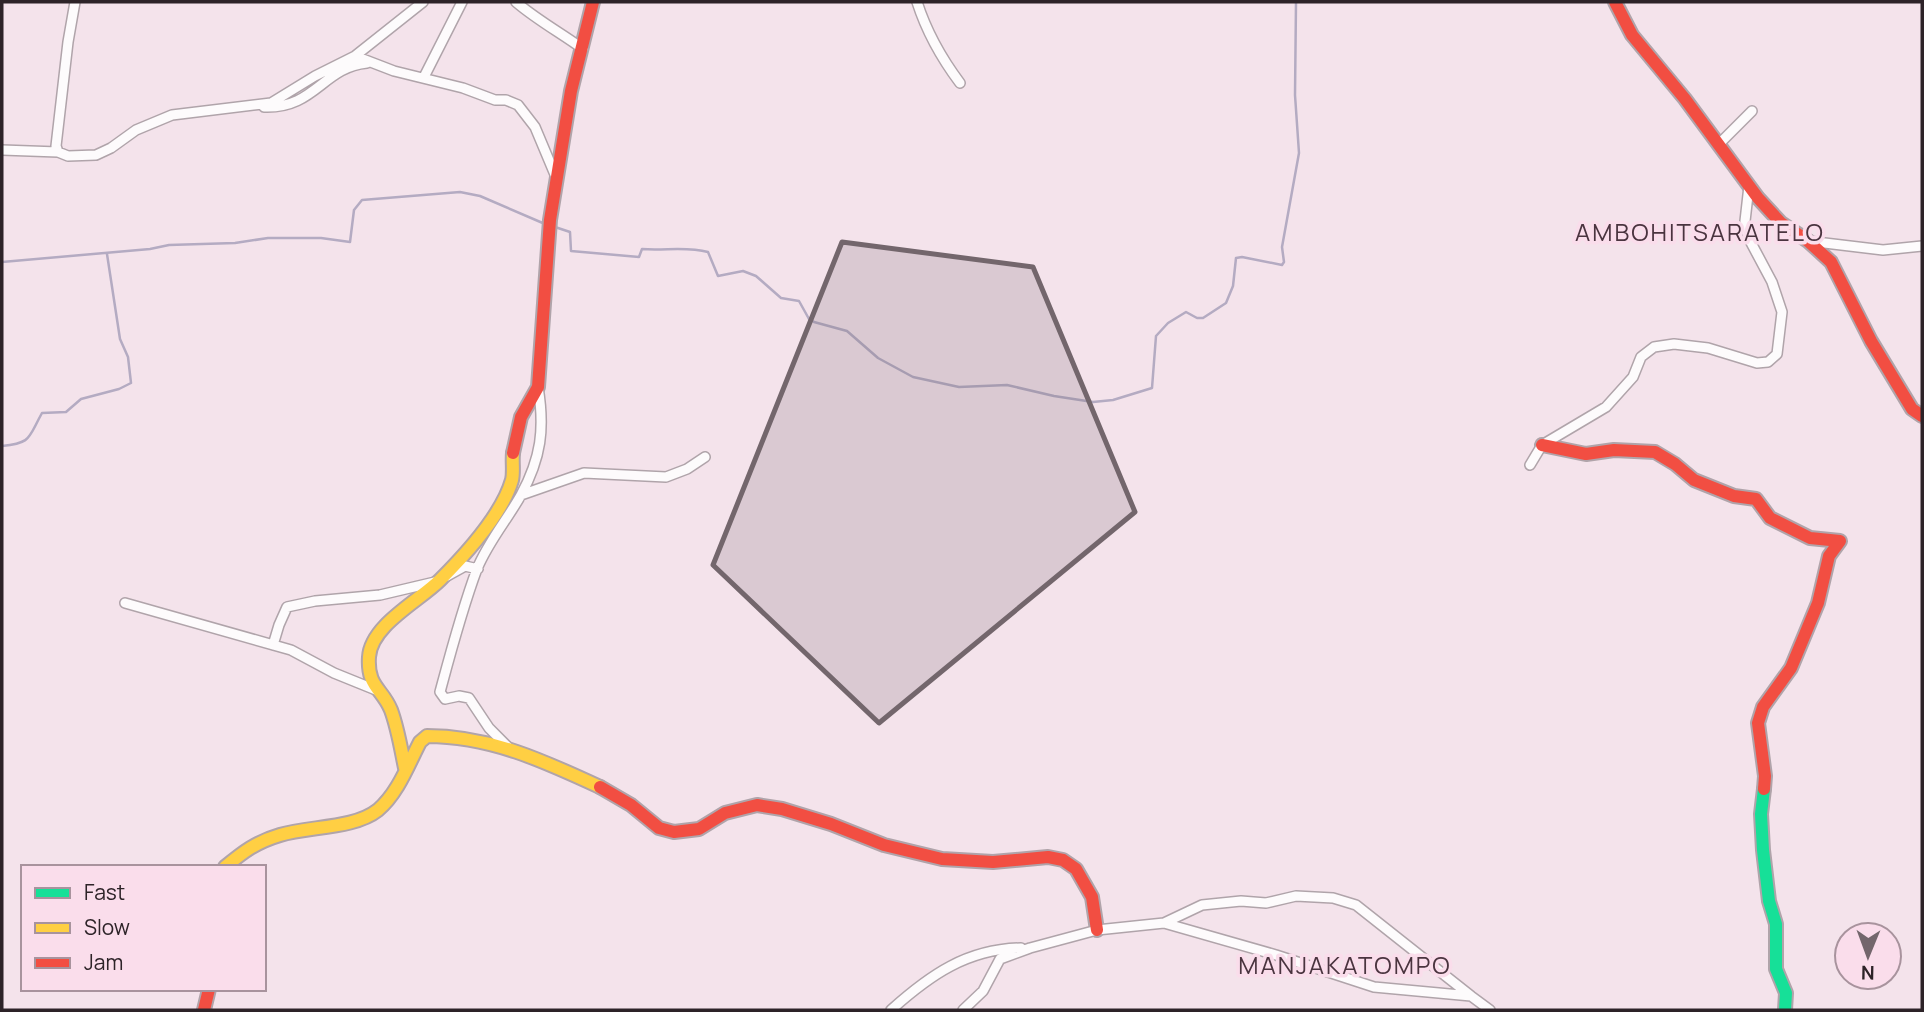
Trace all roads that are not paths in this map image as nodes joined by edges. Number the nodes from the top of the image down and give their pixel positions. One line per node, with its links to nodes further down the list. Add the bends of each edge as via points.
1 (75, 2): 17 (street)
2 (423, 2): 9 (street)
3 (462, 2): 11 (street)
4 (516, 2): 8 (street)
5 (593, 2): 8 (street)
6 (917, 2): 12 (street)
7 (1615, 2): 15 (street, via 1632,35)
8 (583, 49): 18 (street)
9 (355, 56): 10 (street); 13 (street, via 271,103)
10 (371, 63): 11 (street); 13 (street, via 343,68 290,106)
11 (424, 77): 18 (street, via 517,105 535,127)
12 (960, 83)
13 (252, 106): 17 (street, via 172,116 136,130 96,155)
14 (1752, 111): 15 (street)
15 (1719, 144): 19 (street)
16 (2, 150): 17 (street)
17 (58, 152)
18 (556, 177): 22 (street)
19 (1749, 186): 20 (street, via 1781,223); 24 (street, via 1748,237 1782,312 1777,354 1768,362 1757,363 1708,348 1654,347 1641,357 1633,376 1606,407)
20 (1808, 241): 21 (street, via 1883,250); 23 (street, via 1831,262 1871,341 1912,408)
21 (1922, 246)
22 (538, 387): 27 (street, via 542,441); 29 (street, via 515,437 513,477 506,495 477,539)
23 (1922, 416)
24 (1542, 445): 26 (street); 45 (street, via 1586,454 1655,452 1694,480 1734,496 1756,499 1770,518 1810,538 1840,541 1829,556 1818,603 1791,668 1763,707 1758,723 1765,776 1763,850)
25 (705, 457): 27 (street, via 666,477 584,473)
26 (1530, 465)
27 (521, 495): 28 (street)
28 (478, 569): 29 (street, via 465,566); 33 (street, via 440,692 445,699 469,698)
29 (439, 581): 31 (street, via 380,595 287,607); 32 (street, via 386,625 373,642 369,673)
30 (125, 603): 31 (street)
31 (273, 645): 32 (street)
32 (376, 690): 34 (street, via 390,708)
33 (509, 748): 34 (street, via 453,736 428,736 419,742); 37 (street, via 603,788 659,828 674,832 699,829 724,813 757,805 942,859 1063,860 1076,869 1092,897)
34 (405, 768): 35 (street, via 393,794 377,811 359,820 281,834 250,846)
35 (227, 865)
36 (1164, 923): 37 (street); 40 (street, via 1374,987); 40 (street, via 1202,905 1266,903 1296,896 1333,898 1356,905)
37 (1097, 930): 38 (street)
38 (1030, 948): 42 (street, via 990,950 941,969); 43 (street, via 1000,959 983,990)
39 (209, 991): 41 (street)
40 (1471, 996): 44 (street)
41 (204, 1010)
42 (891, 1010)
43 (963, 1010)
44 (1490, 1010)
45 (1785, 1010)

